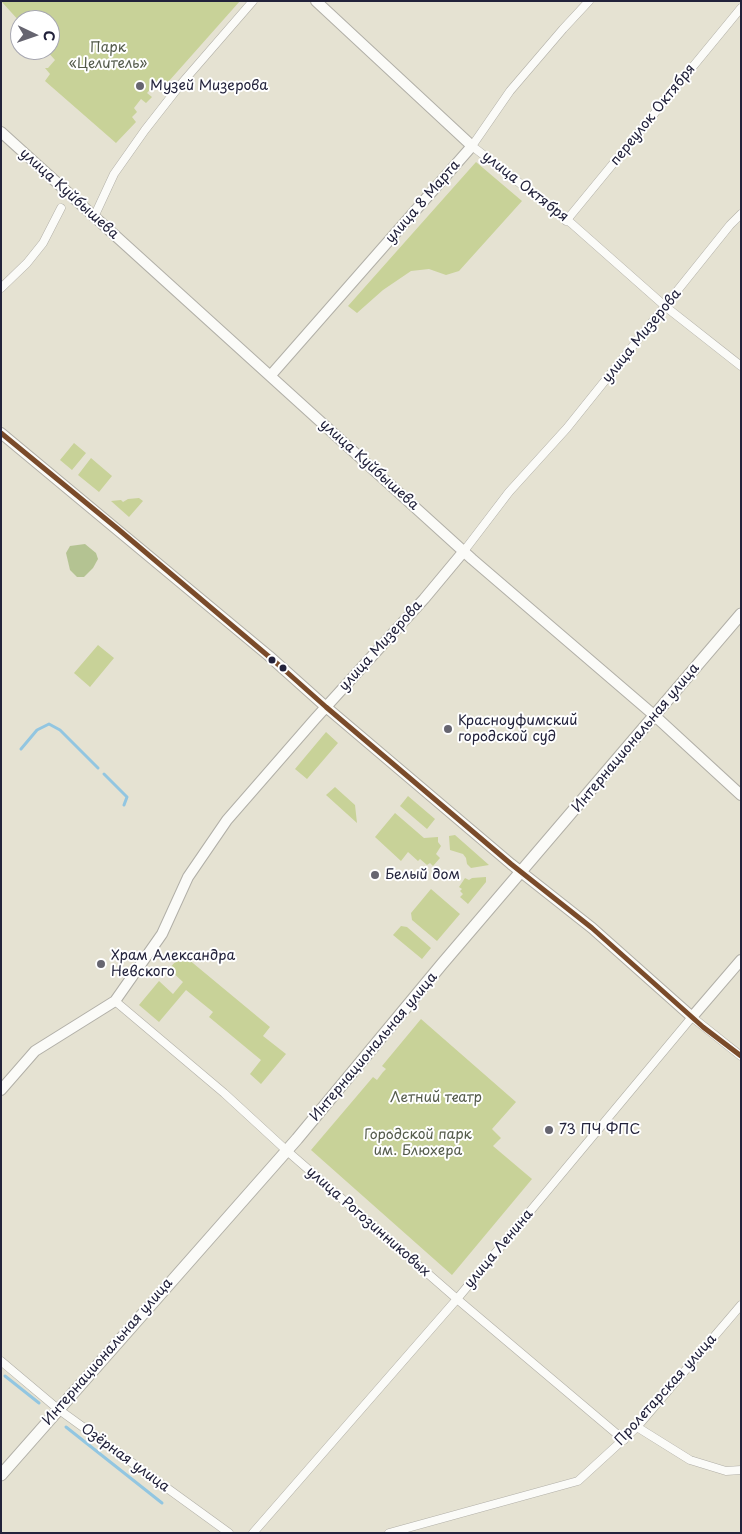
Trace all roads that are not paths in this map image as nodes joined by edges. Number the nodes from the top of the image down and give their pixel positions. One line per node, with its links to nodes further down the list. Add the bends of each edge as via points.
1 (253, 1): 9 (street, via 145,130 114,174)
2 (316, 1): 6 (main road, улица Октября)
3 (589, 1): 6 (street, улица 8 Марта, via 510,91)
4 (741, 8): 10 (street, переулок Октября)
5 (1, 132): 9 (main road, улица Куйбышева)
6 (472, 146): 10 (street, улица Октября); 14 (main road, улица 8 Марта)
7 (61, 208): 11 (street, via 43,243)
8 (741, 214): 12 (street, улица Мизерова)
9 (94, 217): 14 (main road, улица Куйбышева)
10 (566, 221): 12 (street, улица Октября)
11 (1, 288)
12 (666, 307): 13 (street, улица Октября); 16 (street, улица Мизерова, via 567,428 509,492)
13 (741, 366)
14 (271, 375): 16 (main road, улица Куйбышева)
15 (1, 433): 18 (main road, via 269,656)
16 (464, 551): 18 (main road, улица Мизерова); 19 (main road, улица Куйбышева)
17 (741, 614): 19 (main road, Интернациональная улица)
18 (326, 708): 21 (main road); 23 (main road, улица Мизерова, via 227,820 188,877 162,934)
19 (654, 716): 20 (main road, улица Куйбышева); 21 (main road, Интернациональная улица)
20 (741, 795)
21 (521, 872): 24 (main road, via 592,928); 27 (main road, Интернациональная улица)
22 (741, 960): 24 (main road, улица Ленина)
23 (115, 1001): 26 (main road, улица Мизерова, via 35,1051); 27 (street, улица Рогозинниковых)
24 (692, 1018): 25 (street); 28 (street, улица Ленина)
25 (741, 1056)
26 (1, 1090)
27 (286, 1150): 28 (street, улица Рогозинниковых); 31 (main road, Интернациональная улица)
28 (457, 1299): 33 (street, улица Рогозинниковых); 37 (street, улица Ленина)
29 (741, 1305): 32 (street, Пролетарская улица)
30 (1, 1361): 31 (street, Озёрная улица)
31 (58, 1409): 35 (main road, Интернациональная улица); 36 (street, Озёрная улица)
32 (637, 1427): 33 (street, Пролетарская улица); 34 (street, via 690,1460 726,1471)
33 (624, 1440): 38 (street, Пролетарская улица, via 578,1481)
34 (741, 1470)
35 (1, 1475)
36 (229, 1533)
37 (253, 1533)
38 (389, 1533)

